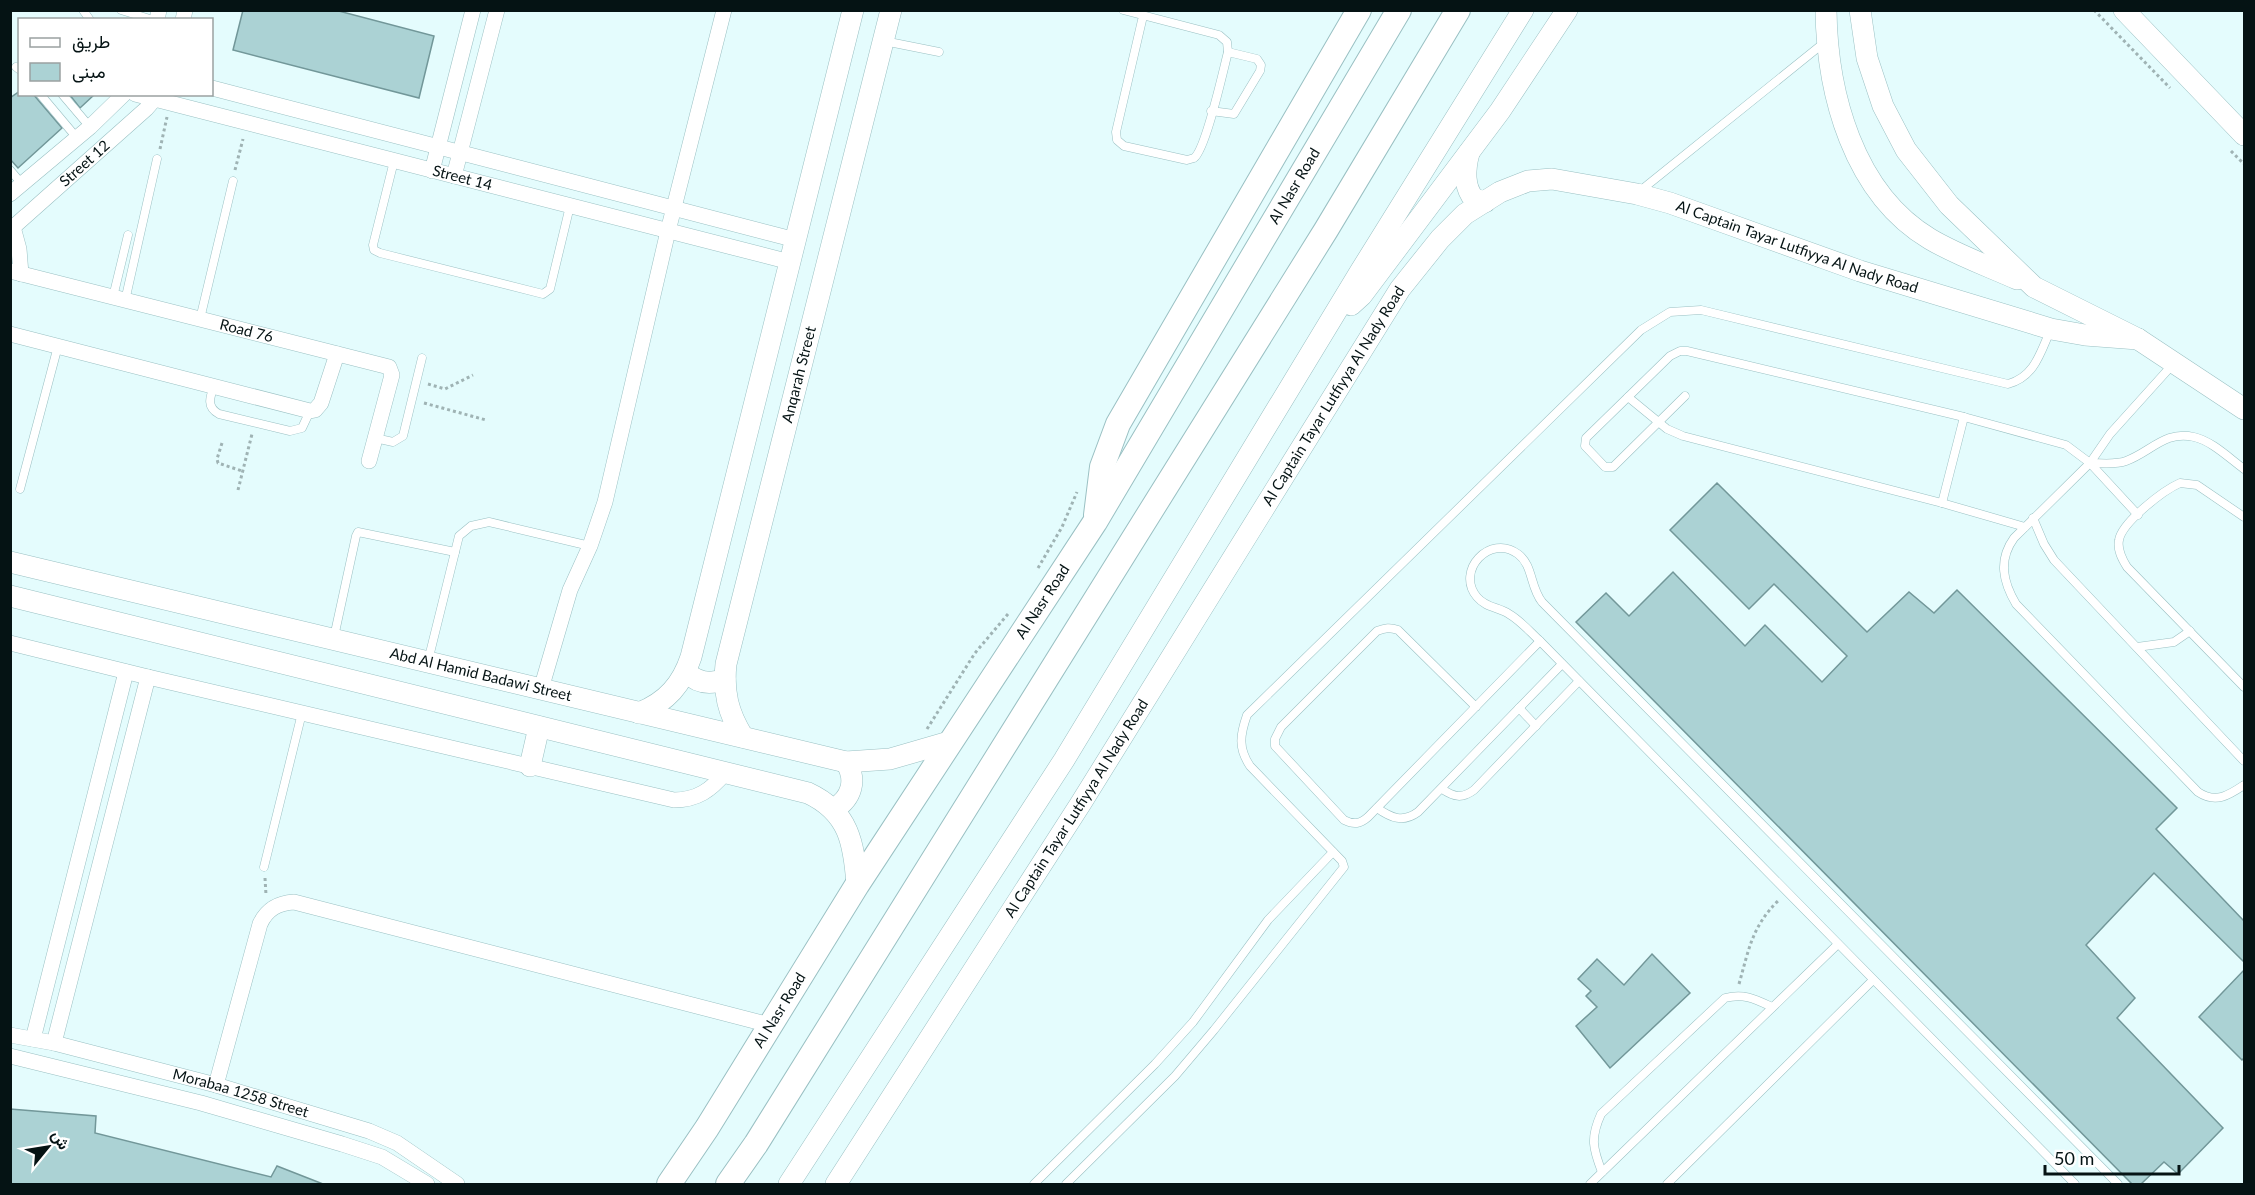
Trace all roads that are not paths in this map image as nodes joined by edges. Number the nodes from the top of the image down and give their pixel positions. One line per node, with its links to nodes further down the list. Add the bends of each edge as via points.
1 (121, 10): 17 (lane)
2 (496, 10): 32 (street)
3 (724, 10): 44 (street)
4 (853, 10): 48 (main road)
5 (891, 10): 18 (main road, Anqarah Street)
6 (1123, 10): 16 (lane)
7 (1359, 10): 78 (main road, via 1118,424 1102,467)
8 (1399, 10): 78 (main road, Al Nasr Road)
9 (1458, 10): 130 (main road, via 1326,230)
10 (1523, 10): 53 (main road)
11 (1567, 10): 33 (main road)
12 (1826, 10): 19 (main road)
13 (1860, 10): 51 (main road, via 1874,82 1906,150 1949,205)
14 (2124, 10): 29 (main road)
15 (470, 11): 31 (street)
16 (1143, 16): 21 (lane, via 1219,35 1227,42); 27 (lane, via 1117,140 1124,146 1187,160 1194,158 1200,151)
17 (148, 18)
18 (883, 41): 20 (lane); 94 (main road, Anqarah Street)
19 (1827, 41): 41 (lane); 51 (main road, via 1833,82 1854,150 1883,195 1930,238)
20 (939, 52)
21 (1228, 52): 27 (lane); 27 (lane, via 1257,59 1260,71 1234,114)
22 (213, 88): 31 (street, Street 14)
23 (42, 96): 30 (lane)
24 (64, 96): 28 (lane)
25 (122, 96): 28 (street, Street 12)
26 (157, 97): 35 (street, Street 14); 45 (street, Street 12)
27 (1211, 111)
28 (90, 127): 30 (street, Street 12)
29 (2244, 135)
30 (76, 138): 40 (street, Street 12)
31 (438, 147): 32 (street, Street 14); 37 (street)
32 (460, 153): 38 (street); 44 (street, Street 14)
33 (1470, 153): 42 (main road, via 1466,163 1467,184 1474,199); 53 (main road, via 1362,295)
34 (157, 159): 52 (lane)
35 (394, 160): 37 (street, Street 14); 43 (lane, via 373,248 378,253 543,294 550,289)
36 (10, 170): 40 (lane)
37 (432, 171): 38 (street, Street 14)
38 (454, 176): 43 (street, Street 14)
39 (233, 181): 54 (lane)
40 (16, 189)
41 (1637, 194): 42 (main road, Al Captain Tayar Lutfiyya Al Nady Road, via 1552,179 1528,181); 55 (main road, Al Captain Tayar Lutfiyya Al Nady Road, via 1860,271)
42 (1485, 202): 132 (main road, Al Captain Tayar Lutfiyya Al Nady Road, via 1465,214 1440,239 1400,289 1081,803)
43 (570, 206): 46 (street, Street 14)
44 (673, 209): 46 (street); 48 (street, Street 14)
45 (12, 228): 50 (street, via 19,249)
46 (668, 231): 49 (street, Street 14); 80 (street, via 605,502)
47 (128, 235): 52 (lane)
48 (796, 240): 49 (main road)
49 (790, 262): 92 (main road)
50 (16, 272): 52 (street, Road 76)
51 (2034, 287): 57 (main road)
52 (119, 299): 54 (street, Road 76)
53 (1334, 317): 131 (main road, via 1064,760)
54 (200, 320): 59 (street, Road 76)
55 (2051, 329): 57 (main road, Al Captain Tayar Lutfiyya Al Nady Road); 114 (lane, via 2032,370 2008,384 1701,310 1670,312 1654,320 1248,715 1240,738 1243,756)
56 (10, 334): 58 (street)
57 (2138, 339): 61 (main road)
58 (58, 346): 62 (street); 73 (lane)
59 (337, 354): 66 (street, via 320,406); 69 (street, Road 76, via 386,366 393,372)
60 (422, 358): 69 (lane, via 400,439 393,442)
61 (2175, 362): 65 (main road); 71 (lane, via 2110,434)
62 (214, 386): 66 (street); 66 (lane, via 210,402 214,411 255,423 297,431)
63 (1685, 396): 68 (lane)
64 (1628, 397): 67 (lane, via 1670,356 1687,351); 68 (lane); 68 (lane, via 1585,440 1605,467 1616,465)
65 (2244, 409)
66 (310, 411)
67 (1964, 417): 71 (lane, via 2066,445); 74 (lane)
68 (1658, 423): 74 (lane, via 1683,436)
69 (375, 438): 70 (street, Road 76)
70 (369, 461)
71 (2090, 463): 72 (lane, via 2128,461 2179,435 2208,443); 75 (lane); 77 (lane)
72 (2244, 469)
73 (21, 489)
74 (1942, 503): 79 (lane)
75 (2138, 515): 76 (lane, via 2176,485 2186,482 2197,485); 84 (lane, via 2120,536 2122,559)
76 (2244, 517)
77 (2033, 518): 79 (lane); 88 (lane, via 2054,560)
78 (1095, 522): 105 (main road, Al Nasr Road)
79 (2025, 527): 110 (lane, via 2007,548 2004,561 2006,582 2016,604 2198,792 2220,799)
80 (590, 546): 81 (lane, via 483,522 464,530); 97 (street, via 570,590)
81 (455, 552): 85 (lane, via 358,532); 89 (lane)
82 (10, 562): 85 (main road, Abd Al Hamid Badawi Street)
83 (10, 596): 103 (main road)
84 (2190, 631): 88 (lane, via 2174,642); 96 (lane)
85 (334, 640): 89 (main road, Abd Al Hamid Badawi Street)
86 (1540, 641): 90 (lane); 98 (lane); 138 (lane, via 1511,614 1485,604 1473,591 1473,566 1484,552 1510,549 1524,560 1542,602)
87 (10, 643): 91 (street)
88 (2137, 647): 106 (lane)
89 (428, 662): 97 (main road, Abd Al Hamid Badawi Street)
90 (1562, 664): 95 (lane); 99 (lane)
91 (126, 672): 93 (street); 122 (street)
92 (686, 672): 94 (main road, via 703,682); 100 (main road, via 667,697)
93 (148, 677): 101 (street); 123 (street)
94 (724, 680): 104 (main road, Anqarah Street, via 729,710)
95 (1580, 681): 102 (lane); 117 (lane)
96 (2244, 687)
97 (541, 689): 100 (main road, Abd Al Hamid Badawi Street)
98 (1476, 707): 112 (lane); 112 (lane, via 1391,627 1377,631 1276,733 1275,746 1280,753 1344,820 1363,822)
99 (1519, 708): 102 (lane); 111 (lane)
100 (639, 712): 104 (main road, Abd Al Hamid Badawi Street)
101 (302, 713): 108 (street); 115 (lane)
102 (1536, 726): 111 (lane, via 1468,794 1452,796)
103 (539, 727): 108 (main road); 109 (main road)
104 (742, 737): 107 (main road, Abd Al Hamid Badawi Street)
105 (952, 741): 107 (main road, Abd Al Hamid Badawi Street, via 890,759); 116 (main road, Al Nasr Road)
106 (2244, 761)
107 (846, 762): 113 (main road, via 852,784 847,799)
108 (530, 766): 109 (street, via 674,800 700,796)
109 (726, 772): 113 (main road, via 808,793)
110 (2244, 785)
111 (1442, 789): 112 (lane, via 1405,819 1389,816)
112 (1377, 808)
113 (834, 809): 116 (main road, via 851,840)
114 (1333, 852): 133 (lane, via 1268,920 1193,1022); 134 (lane, via 1342,861 1343,869 1214,1030 1175,1076)
115 (264, 867)
116 (857, 885): 120 (main road, Al Nasr Road)
117 (1838, 944): 118 (lane); 119 (lane)
118 (1873, 980): 136 (lane); 137 (lane)
119 (1772, 1007): 126 (lane); 126 (lane, via 1748,995 1725,998 1601,1114 1593,1131 1593,1145)
120 (770, 1025): 125 (street, via 294,902 279,904 267,912 260,924); 129 (main road, Al Nasr Road)
121 (10, 1035): 122 (street, Morabaa 1258 Street)
122 (33, 1039): 123 (street, Morabaa 1258 Street)
123 (54, 1043): 125 (street, Morabaa 1258 Street)
124 (10, 1056): 127 (street, Morabaa 1258 Street, via 201,1103 342,1144 382,1157)
125 (216, 1085): 128 (street, Morabaa 1258 Street, via 369,1131 397,1143)
126 (1602, 1172): 135 (lane)
127 (427, 1185)
128 (457, 1185)
129 (669, 1185)
130 (728, 1185)
131 (789, 1185)
132 (836, 1185)
133 (1034, 1185)
134 (1066, 1185)
135 (1590, 1185)
136 (1667, 1185)
137 (2075, 1185)
138 (2118, 1185)

